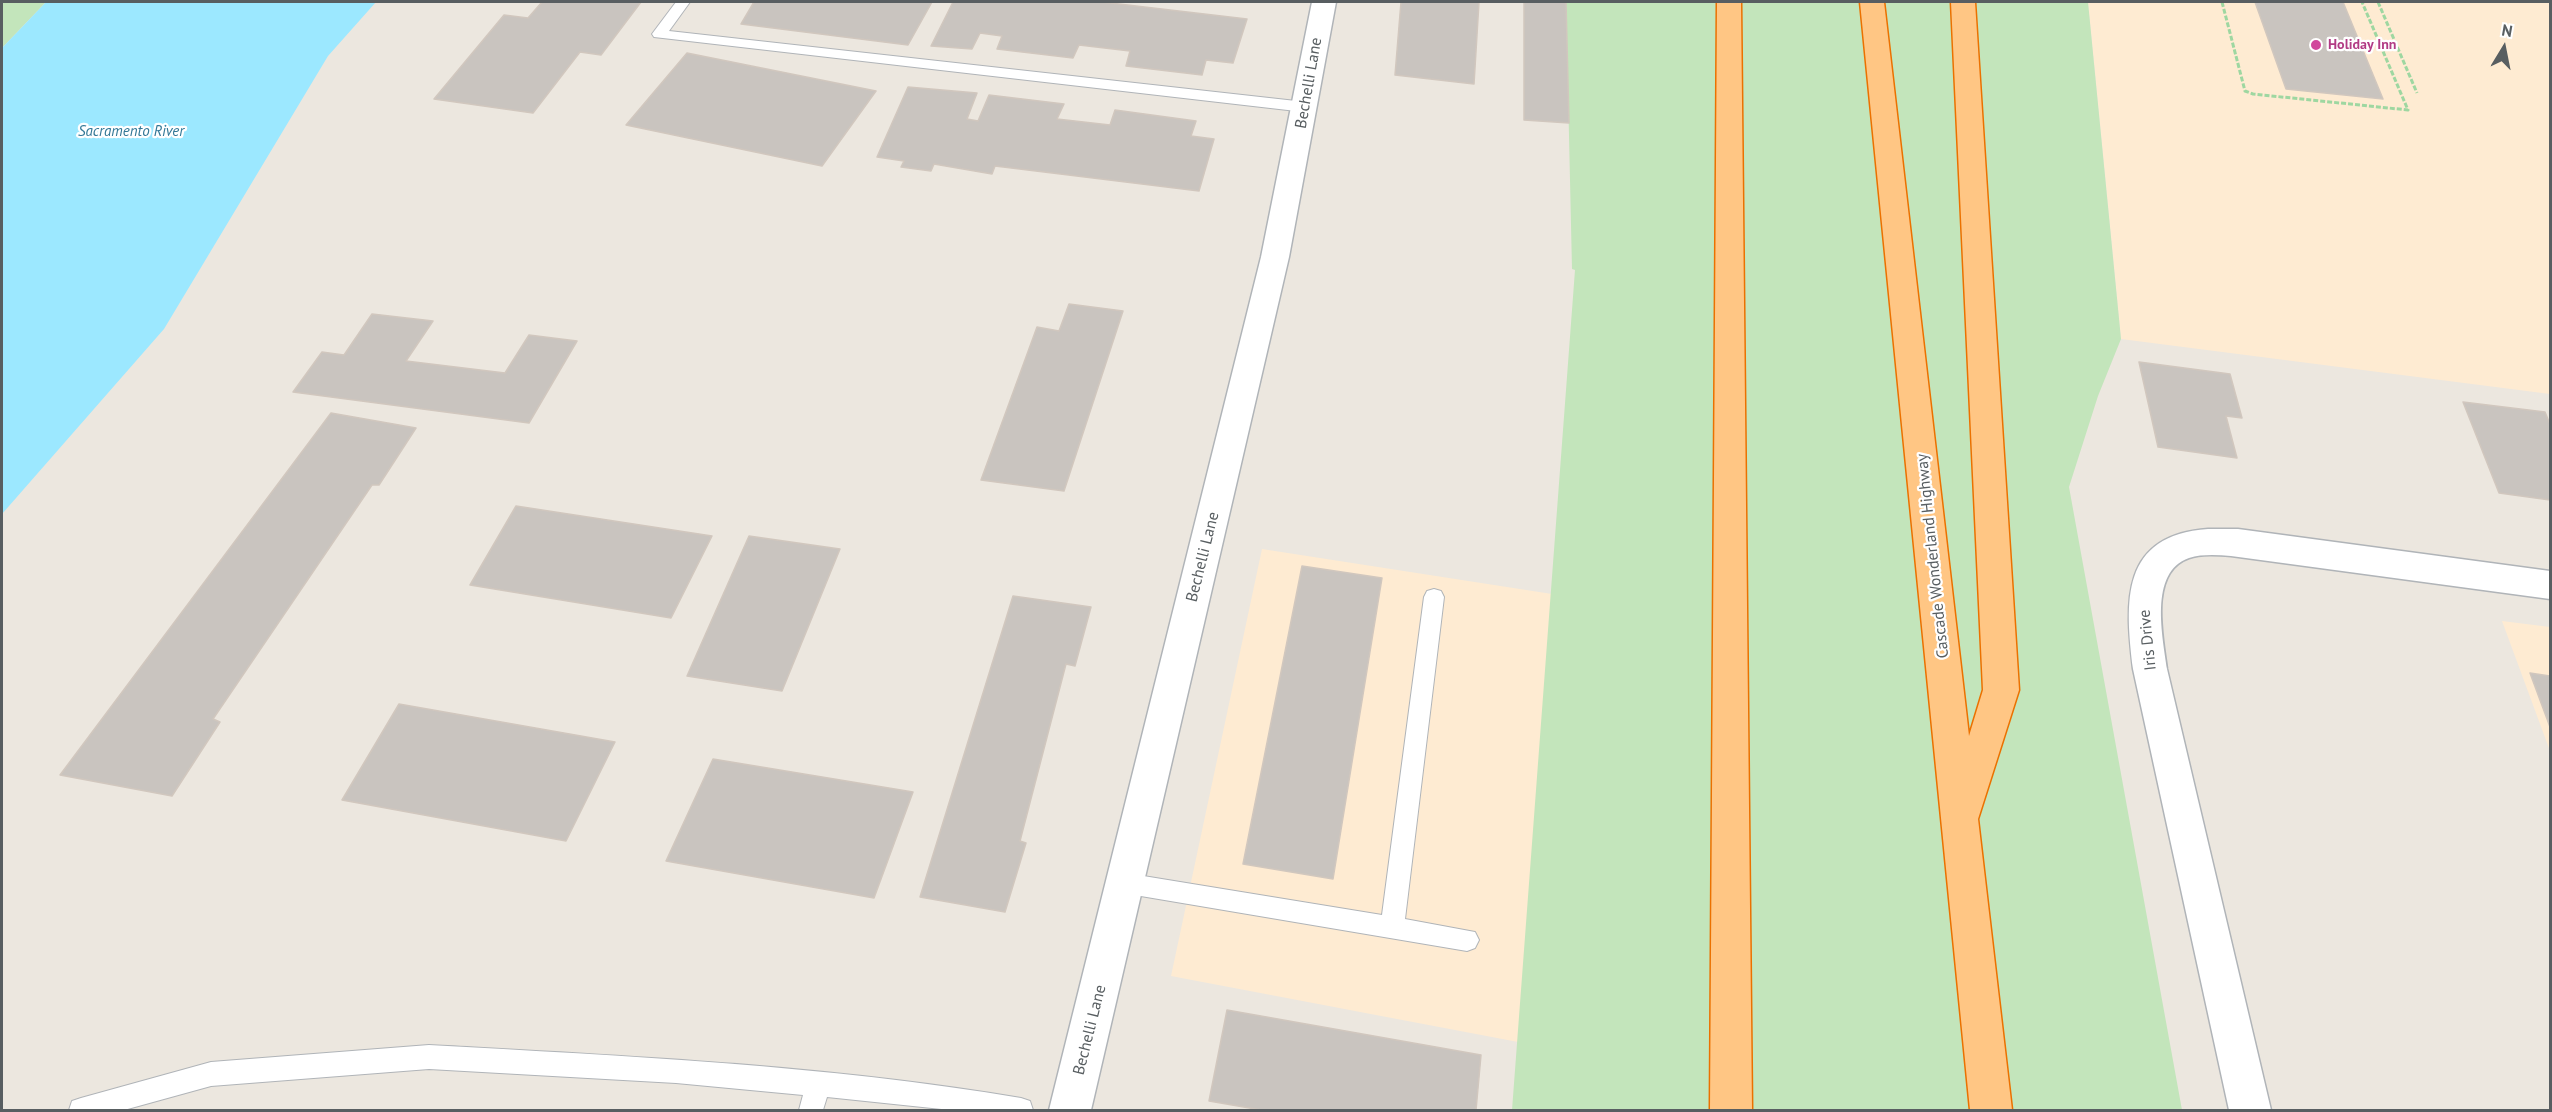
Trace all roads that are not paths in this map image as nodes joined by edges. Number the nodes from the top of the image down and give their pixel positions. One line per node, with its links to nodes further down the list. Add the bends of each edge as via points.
1 (683, 2): 6 (lane, via 659,34)
2 (1324, 2): 6 (street, Bechelli Lane)
3 (1730, 2): 18 (highway)
4 (1872, 2): 9 (highway, Cascade Wonderland Highway)
5 (1963, 2): 9 (highway, via 2001,690)
6 (1305, 106): 10 (street, Bechelli Lane, via 1275,257)
7 (2550, 585): 20 (street, Iris Drive, via 2206,542 2177,548 2148,579 2144,602 2150,669)
8 (1434, 597): 11 (lane)
9 (1960, 823): 19 (highway, Cascade Wonderland Highway)
10 (1125, 884): 11 (lane); 17 (street, Bechelli Lane)
11 (1392, 928): 12 (lane)
12 (1467, 940)
13 (818, 1084): 14 (lane, via 676,1071 429,1057 211,1074); 15 (lane); 16 (lane, via 926,1094)
14 (81, 1110)
15 (811, 1110)
16 (1021, 1110)
17 (1070, 1110)
18 (1731, 1110)
19 (1991, 1110)
20 (2251, 1110)

